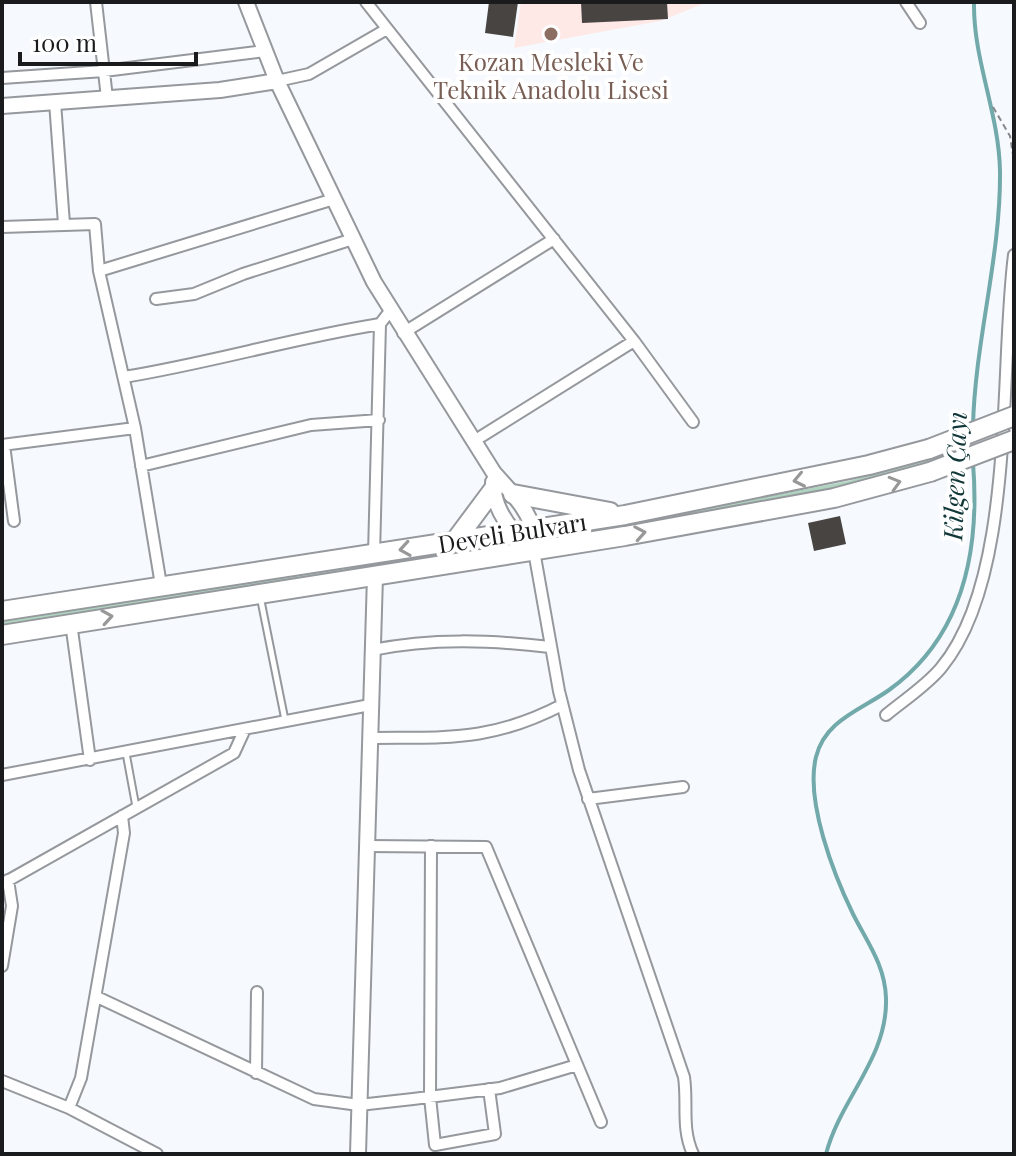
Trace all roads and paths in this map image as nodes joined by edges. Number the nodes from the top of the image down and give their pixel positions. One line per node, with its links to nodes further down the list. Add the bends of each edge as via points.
1 (96, 2): 8 (street)
2 (246, 2): 7 (street)
3 (366, 2): 6 (street)
4 (906, 2): 5 (street)
5 (920, 23)
6 (387, 29): 10 (street, via 309,74); 20 (street)
7 (265, 51): 8 (street); 10 (street)
8 (104, 71): 9 (street); 11 (street)
9 (2, 78)
10 (277, 81): 11 (street); 16 (street)
11 (107, 98): 12 (street)
12 (55, 102): 13 (street); 17 (street)
13 (2, 106)
14 (993, 107): 15 (path, via 1010,136)
15 (1014, 161)
16 (334, 199): 19 (street); 22 (street)
17 (64, 224): 18 (street); 22 (street, via 95,224)
18 (2, 227)
19 (353, 239): 23 (street, via 194,294); 24 (street)
20 (554, 239): 26 (street); 27 (street)
21 (1014, 255): 56 (street, via 1000,493 978,604 942,668)
22 (99, 271): 28 (street)
23 (156, 299)
24 (390, 311): 25 (street); 26 (street)
25 (380, 324): 28 (street); 30 (street)
26 (403, 333): 34 (street)
27 (634, 341): 31 (street); 34 (street)
28 (124, 377): 32 (street)
29 (1014, 416): 39 (highway, Develi Bulvarı, one-way to 39, bridge, via 929,449 869,465)
30 (379, 420): 36 (street, via 311,425); 45 (street)
31 (693, 422)
32 (135, 428): 35 (street); 36 (street)
33 (1014, 440): 44 (highway, Develi Bulvarı, one-way to 33, bridge, via 834,498 930,472)
34 (474, 441): 37 (street)
35 (3, 445): 40 (street)
36 (141, 466): 47 (street)
37 (494, 482): 38 (street); 42 (street); 43 (highway)
38 (513, 494): 39 (highway); 41 (street)
39 (625, 515): 41 (highway, Develi Bulvarı)
40 (14, 521)
41 (534, 529): 42 (highway, Develi Bulvarı); 44 (street)
42 (511, 532): 43 (highway, Develi Bulvarı); 44 (street)
43 (455, 541): 45 (highway, Develi Bulvarı, one-way to 45)
44 (534, 551): 46 (highway, Develi Bulvarı); 52 (street)
45 (374, 554): 47 (highway, Develi Bulvarı)
46 (375, 576): 48 (highway, Develi Bulvarı); 53 (street)
47 (161, 585): 49 (highway, Develi Bulvarı)
48 (259, 594): 50 (highway, Develi Bulvarı, one-way to 48); 57 (lane)
49 (2, 611)
50 (71, 623): 51 (highway, Develi Bulvarı); 61 (street)
51 (2, 635)
52 (550, 647): 53 (street, via 468,640); 55 (street)
53 (372, 650): 54 (street)
54 (370, 705): 57 (street); 59 (street)
55 (562, 705): 59 (street, via 523,725 479,736); 64 (street)
56 (886, 715)
57 (285, 721): 58 (street)
58 (245, 729): 60 (street); 65 (street, via 234,753)
59 (370, 738): 67 (street)
60 (126, 753): 61 (street); 65 (lane)
61 (90, 760): 62 (street)
62 (2, 775)
63 (683, 787): 64 (street)
64 (588, 799): 83 (street, via 684,1077 685,1137)
65 (136, 808): 66 (street)
66 (122, 816): 69 (street); 72 (street, via 124,833)
67 (367, 846): 68 (street); 78 (street)
68 (431, 846): 73 (street, via 486,847); 77 (street)
69 (5, 882): 70 (street, via 12,906)
70 (2, 966)
71 (257, 992): 74 (street)
72 (97, 997): 74 (street); 79 (street, via 81,1078)
73 (577, 1065): 76 (street); 80 (street)
74 (256, 1073): 78 (street, via 314,1099)
75 (2, 1081): 79 (street)
76 (489, 1089): 77 (street); 77 (street, via 495,1134 435,1145)
77 (430, 1097): 78 (street)
78 (359, 1105): 82 (street)
79 (69, 1108): 81 (street)
80 (601, 1122)
81 (157, 1154)
82 (358, 1154)
83 (693, 1154)

